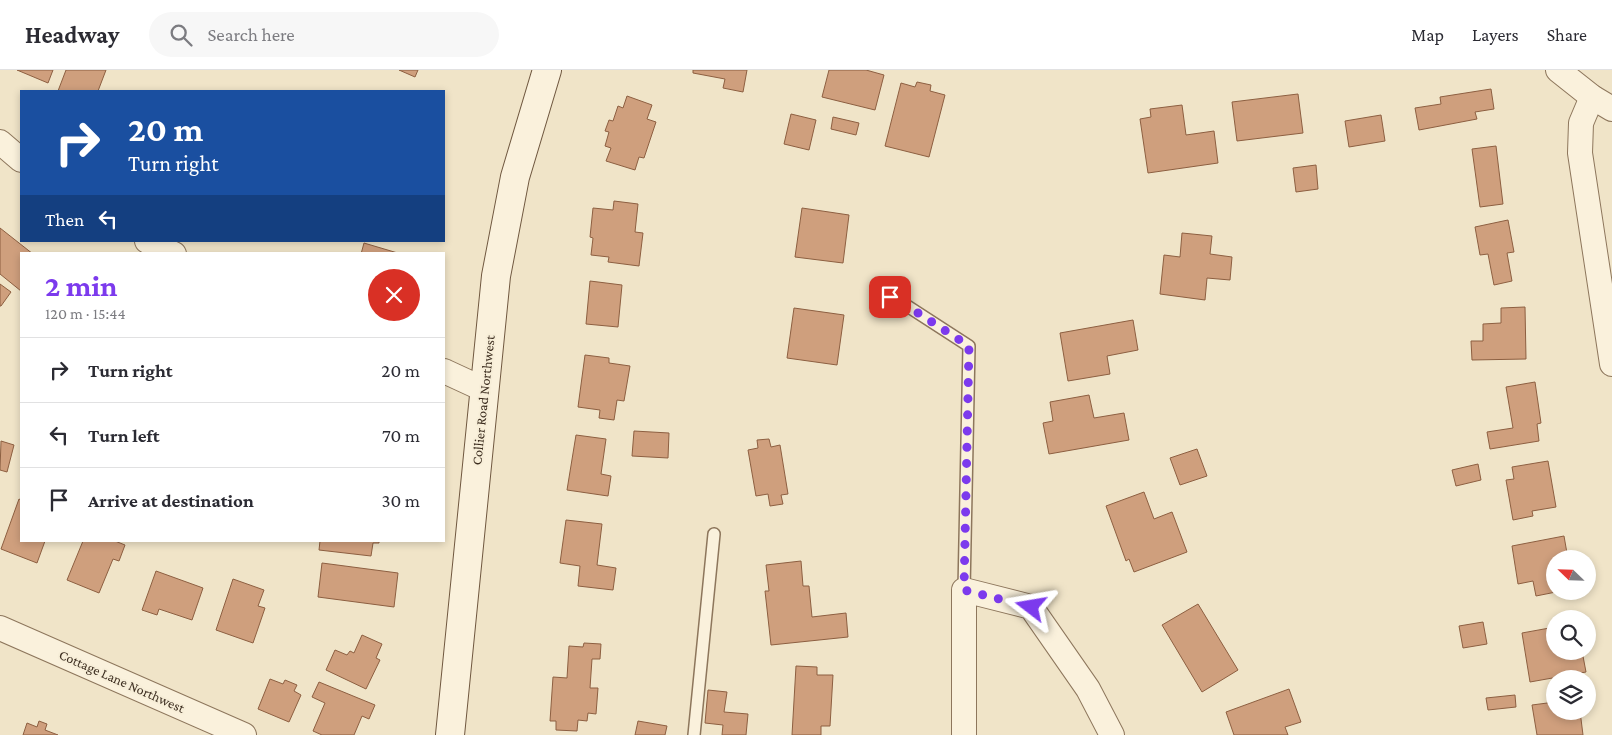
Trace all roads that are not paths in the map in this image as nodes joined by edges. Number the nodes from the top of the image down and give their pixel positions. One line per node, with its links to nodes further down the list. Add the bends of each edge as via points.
1 (547, 70): 11 (street, Collier Road Northwest, via 515,178 496,276)
2 (1558, 70): 3 (street)
3 (1602, 103): 9 (street, via 1581,123 1580,153)
4 (0, 142): 5 (street)
5 (20, 159)
6 (149, 242): 7 (street)
7 (170, 252)
8 (890, 297): 13 (lane, via 969,346)
9 (1612, 364)
10 (445, 371): 11 (street)
11 (483, 389): 16 (street, Collier Road Northwest)
12 (714, 534): 17 (lane)
13 (964, 590): 18 (street); 19 (street, via 1031,607 1088,689)
14 (0, 628): 15 (street, Cottage Lane Northwest)
15 (244, 735)
16 (450, 735)
17 (694, 735)
18 (964, 735)
19 (1112, 735)

